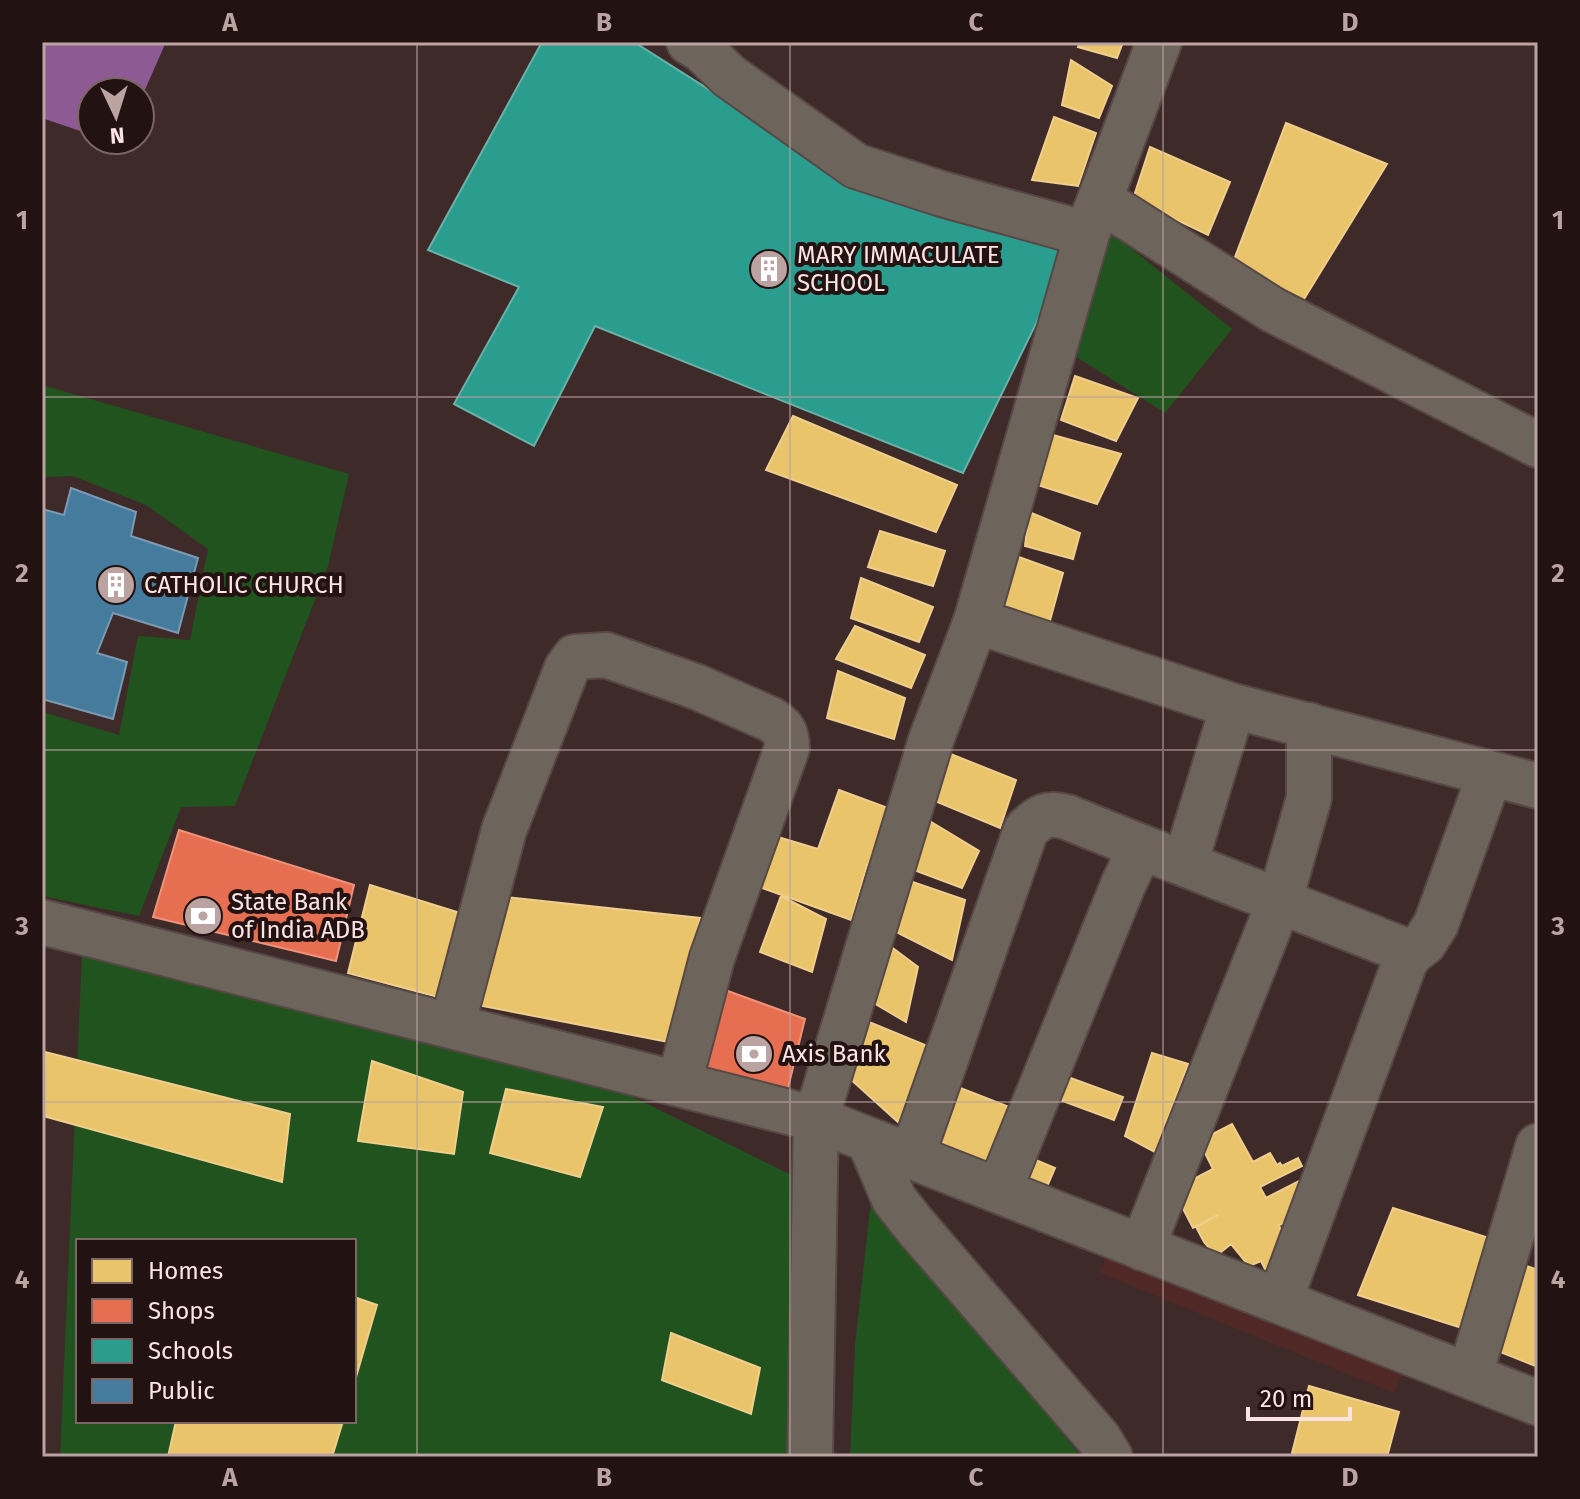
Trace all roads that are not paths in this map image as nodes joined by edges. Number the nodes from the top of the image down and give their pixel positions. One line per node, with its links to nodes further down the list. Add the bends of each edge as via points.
1 (1159, 42): 3 (street)
2 (699, 45): 3 (street, via 729,76 856,166 942,194)
3 (1093, 217): 4 (street); 5 (street)
4 (1538, 445)
5 (976, 621): 6 (street); 17 (street, via 931,740)
6 (1233, 706): 7 (street); 11 (street)
7 (1309, 725): 8 (street); 12 (street, via 1309,798)
8 (1490, 774): 9 (street); 14 (street, via 1436,924)
9 (1538, 786)
10 (1141, 847): 11 (street); 20 (street, via 1055,814 1026,830); 21 (street)
11 (1185, 864): 12 (street)
12 (1280, 900): 14 (street); 22 (street)
13 (42, 922): 15 (street)
14 (1411, 953): 23 (street)
15 (452, 1026): 16 (street); 16 (street, via 504,830 567,668 575,657 606,655 770,719 787,736 712,958)
16 (679, 1084): 17 (street)
17 (816, 1119): 18 (street); 26 (street)
18 (869, 1140): 20 (street); 27 (street, via 894,1199)
19 (1538, 1146): 24 (street)
20 (912, 1156): 21 (street)
21 (999, 1191): 22 (street)
22 (1142, 1248): 23 (street)
23 (1280, 1300): 24 (street)
24 (1470, 1375): 25 (street)
25 (1538, 1403)
26 (810, 1457)
27 (1110, 1457)

